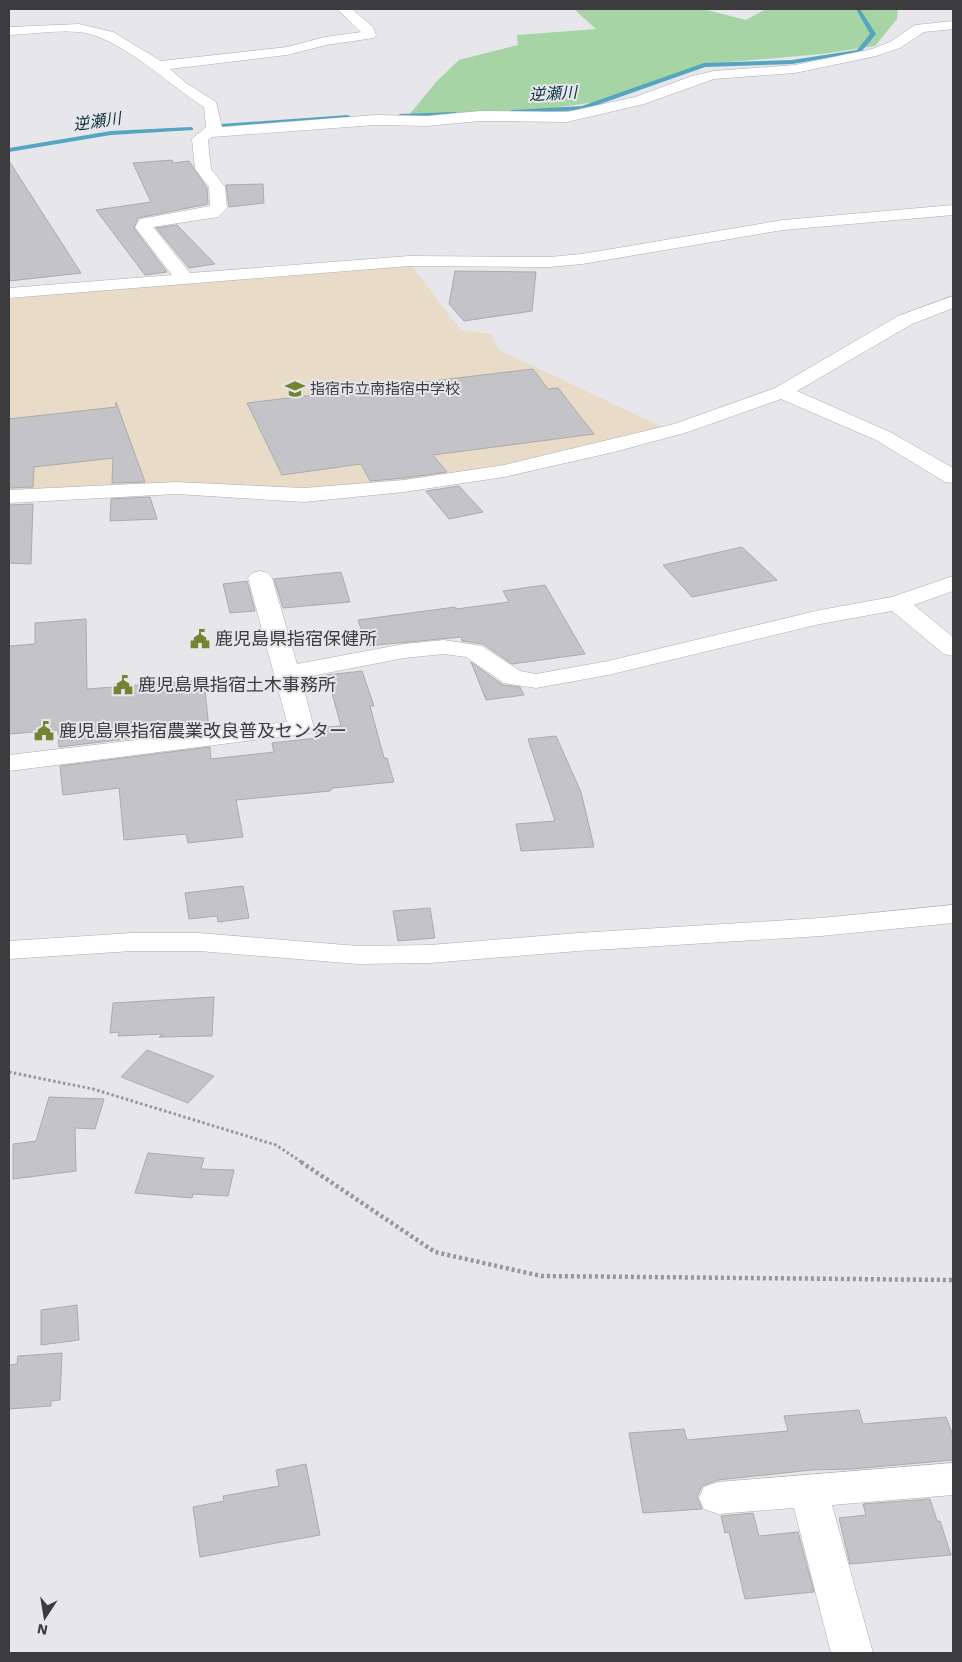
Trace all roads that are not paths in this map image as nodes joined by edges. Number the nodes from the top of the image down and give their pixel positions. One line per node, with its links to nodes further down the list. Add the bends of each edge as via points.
1 (344, 9): 4 (street, via 368,30 369,35 287,51)
2 (953, 25): 5 (street, via 920,28 895,45 876,52 795,68 698,78 639,102 567,116 375,120)
3 (9, 31): 4 (street, via 79,28 108,35)
4 (158, 66): 5 (street, via 181,86 210,104 214,128)
5 (208, 133): 7 (street, via 200,139 201,159 203,169 217,187 219,208 212,213 146,223 144,227)
6 (953, 210): 7 (street, via 784,226 574,260 408,261)
7 (184, 278): 8 (street)
8 (9, 293)
9 (953, 302): 10 (street, via 905,320)
10 (782, 392): 11 (street, via 883,436); 12 (street, via 681,428 614,446 504,471 404,486 292,495 176,488)
11 (953, 477)
12 (9, 497)
13 (260, 578): 17 (street)
14 (953, 583): 15 (street)
15 (897, 603): 16 (street); 17 (street, via 820,617 608,668 536,681 513,678 473,651 451,647 404,651)
16 (953, 649)
17 (288, 674): 18 (street, via 301,728)
18 (9, 763)
19 (953, 914): 20 (street, via 821,927 430,954 358,955 189,942 132,942)
20 (9, 950)
21 (953, 1479): 22 (street)
22 (809, 1490): 23 (street); 24 (street)
23 (718, 1498)
24 (852, 1653)

